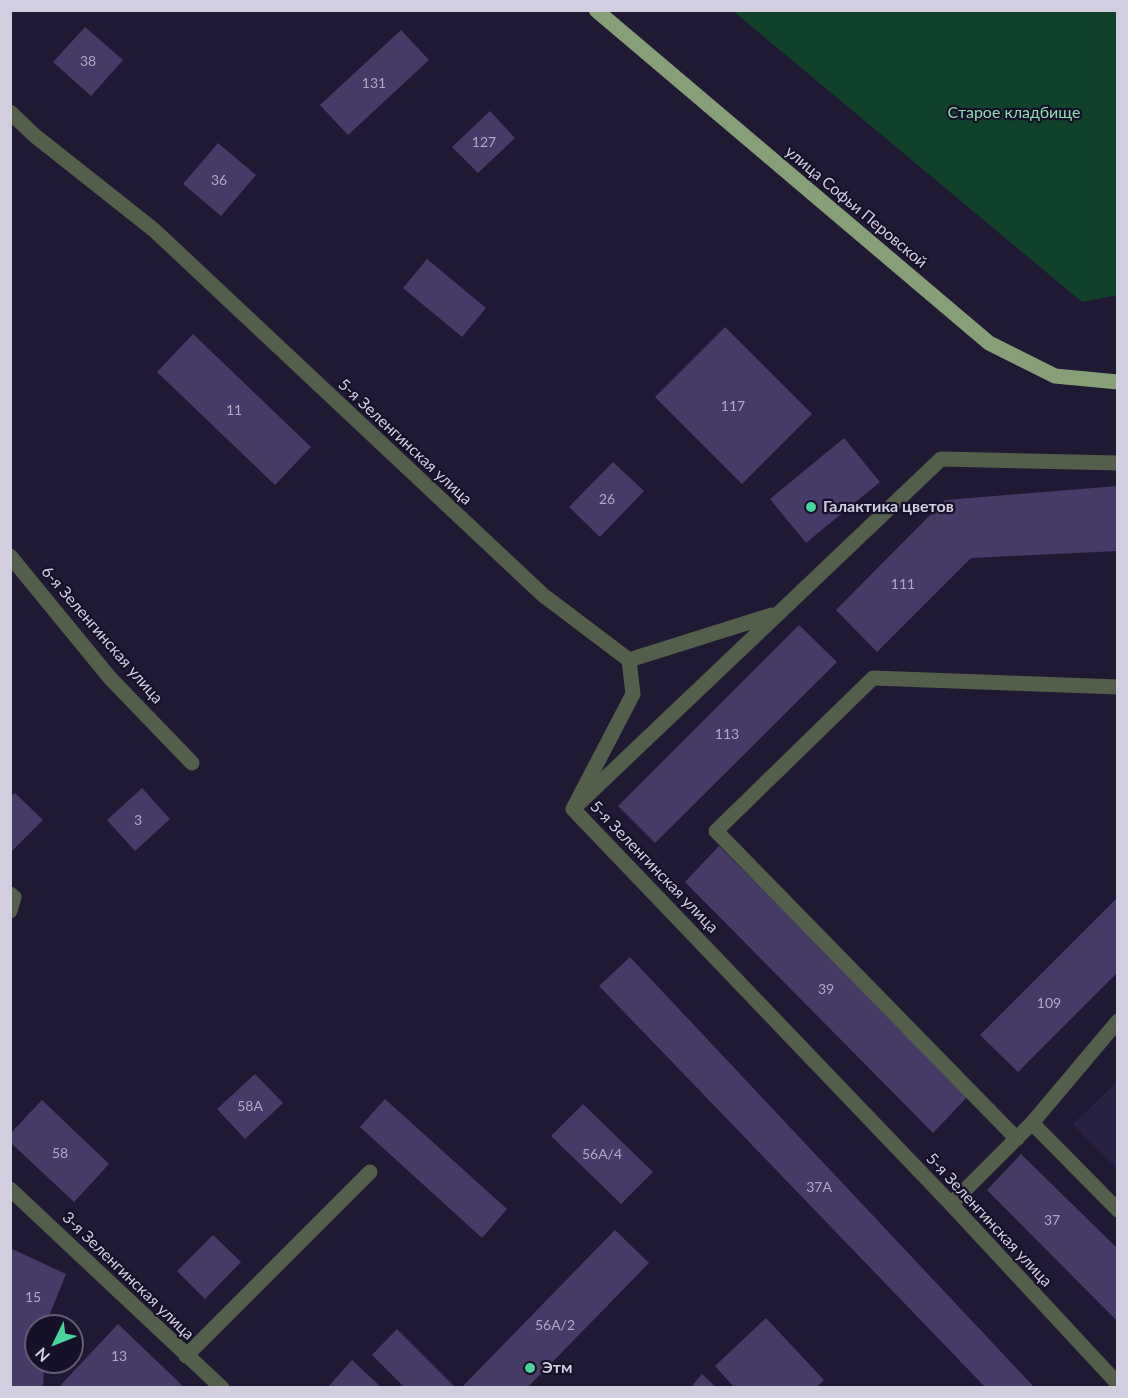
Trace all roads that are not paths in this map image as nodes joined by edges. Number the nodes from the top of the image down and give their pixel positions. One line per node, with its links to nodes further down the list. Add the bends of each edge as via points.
1 (596, 10): 3 (main road, улица Софьи Перовской, via 989,343 1054,376)
2 (10, 112): 7 (street, 5-я Зеленгинская улица, via 154,230 543,595)
3 (1118, 382)
4 (1118, 463): 6 (street, via 941,459)
5 (10, 556): 9 (street, 6-я Зеленгинская улица, via 110,678)
6 (774, 615): 7 (street); 10 (street)
7 (629, 660): 10 (street, 5-я Зеленгинская улица, via 633,694)
8 (1118, 687): 13 (street, via 873,678 716,831)
9 (192, 763)
10 (573, 809): 16 (street, 5-я Зеленгинская улица)
11 (1118, 1021): 12 (street)
12 (1032, 1123): 13 (street); 17 (street)
13 (1017, 1139): 16 (street)
14 (370, 1172): 18 (street)
15 (10, 1189): 18 (street, 3-я Зеленгинская улица)
16 (951, 1204): 19 (street, 5-я Зеленгинская улица)
17 (1118, 1210)
18 (186, 1356): 20 (street, 3-я Зеленгинская улица)
19 (1118, 1384)
20 (222, 1388)

